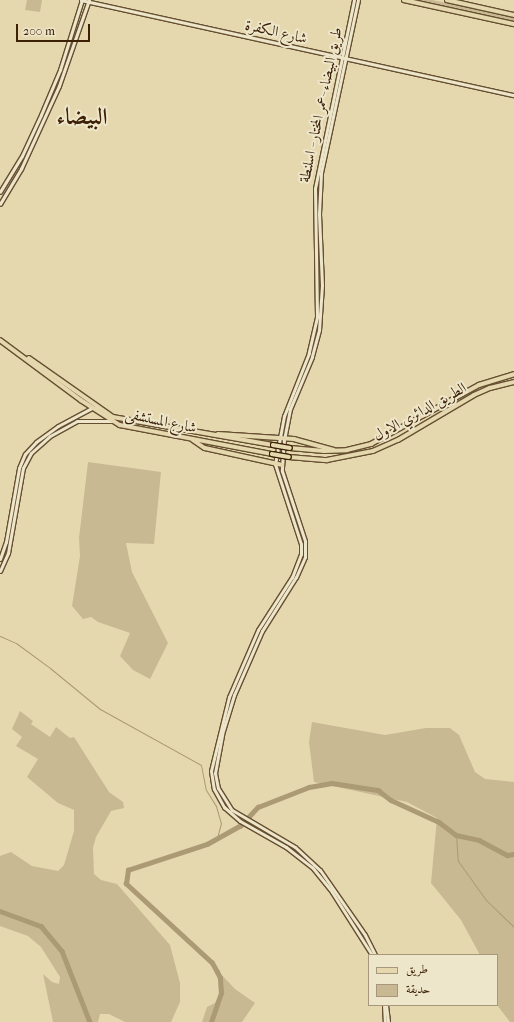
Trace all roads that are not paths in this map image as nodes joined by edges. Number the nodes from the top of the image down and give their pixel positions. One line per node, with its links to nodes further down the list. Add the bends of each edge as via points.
1 (82, 0): 6 (street, شارع الكفرة); 13 (street, via 60,70 41,115 22,156)
2 (354, 0): 9 (main road, طريق البيضاء -عمر المختار - اسلنطة)
3 (358, 0): 9 (main road, طريق البيضاء -عمر المختار - اسلنطة)
4 (404, 0): 8 (main road)
5 (447, 0): 7 (main road)
6 (89, 1): 9 (street, شارع الكفرة); 14 (street, via 59,86 22,169)
7 (514, 15)
8 (514, 24)
9 (343, 58): 11 (main road, طريق البيضاء -عمر المختار - اسلنطة); 12 (street, شارع الكفرة); 16 (main road, طريق البيضاء -عمر المختار - اسلنطة, via 332,131 319,191 321,316 316,344)
10 (331, 85): 11 (main road)
11 (335, 86): 16 (main road, طريق البيضاء -عمر المختار - اسلنطة, via 315,188 318,300 315,330)
12 (514, 95)
13 (0, 192)
14 (0, 204)
15 (0, 338): 19 (main road, شارع المستشفى); 20 (main road, شارع المستشفى)
16 (306, 367): 25 (main road, طريق البيضاء -عمر المختار - اسلنطة, via 286,410); 26 (main road, طريق البيضاء -عمر المختار - اسلنطة, via 290,409)
17 (514, 374): 29 (main road, الطريق الدائري الاول, via 486,382 371,444)
18 (514, 382): 30 (main road, الطريق الدائري الاول, bridge, via 495,386 474,395 398,440 373,451 327,460)
19 (92, 408): 20 (main road); 21 (main road, شارع المستشفى); 33 (main road, via 41,438 23,459)
20 (98, 408): 22 (main road, شارع المستشفى, via 120,419)
21 (113, 421): 24 (main road, شارع المستشفى, via 134,429); 34 (main road, via 76,421 50,436 31,453 23,468 8,553)
22 (176, 429): 23 (main road, شارع المستشفى); 24 (main road)
23 (211, 435): 25 (main road); 28 (main road, شارع المستشفى, bridge)
24 (175, 437): 27 (main road, شارع المستشفى)
25 (279, 438): 26 (main road); 31 (main road, طريق البيضاء -عمر المختار - اسلنطة)
26 (284, 439): 29 (main road, via 294,439); 32 (main road, طريق البيضاء -عمر المختار - اسلنطة)
27 (193, 440): 30 (main road, شارع المستشفى); 31 (main road, via 205,448)
28 (290, 448): 29 (main road, الطريق الدائري الاول)
29 (335, 451)
30 (272, 454)
31 (275, 464): 32 (main road); 35 (main road, طريق البيضاء -عمر المختار - اسلنطة, via 300,540 301,554 292,577 258,630)
32 (282, 465): 35 (main road, طريق البيضاء -عمر المختار - اسلنطة, via 283,478 305,541 305,557 296,577 260,635)
33 (0, 559)
34 (0, 571)
35 (232, 695): 36 (main road, طريق البيضاء -عمر المختار - اسلنطة)
36 (221, 729): 37 (main road, طريق البيضاء -عمر المختار - اسلنطة, via 215,768 216,780 224,800); 37 (main road, طريق البيضاء -عمر المختار - اسلنطة, via 212,762 212,781 224,807 240,821)
37 (250, 824): 38 (main road, طريق البيضاء -عمر المختار - اسلنطة, via 290,849 312,867 334,894); 39 (main road, طريق البيضاء -عمر المختار - اسلنطة, via 295,847 320,870 365,935)
38 (371, 954)
39 (374, 954)
40 (385, 1006): 41 (main road)
41 (386, 1022)

